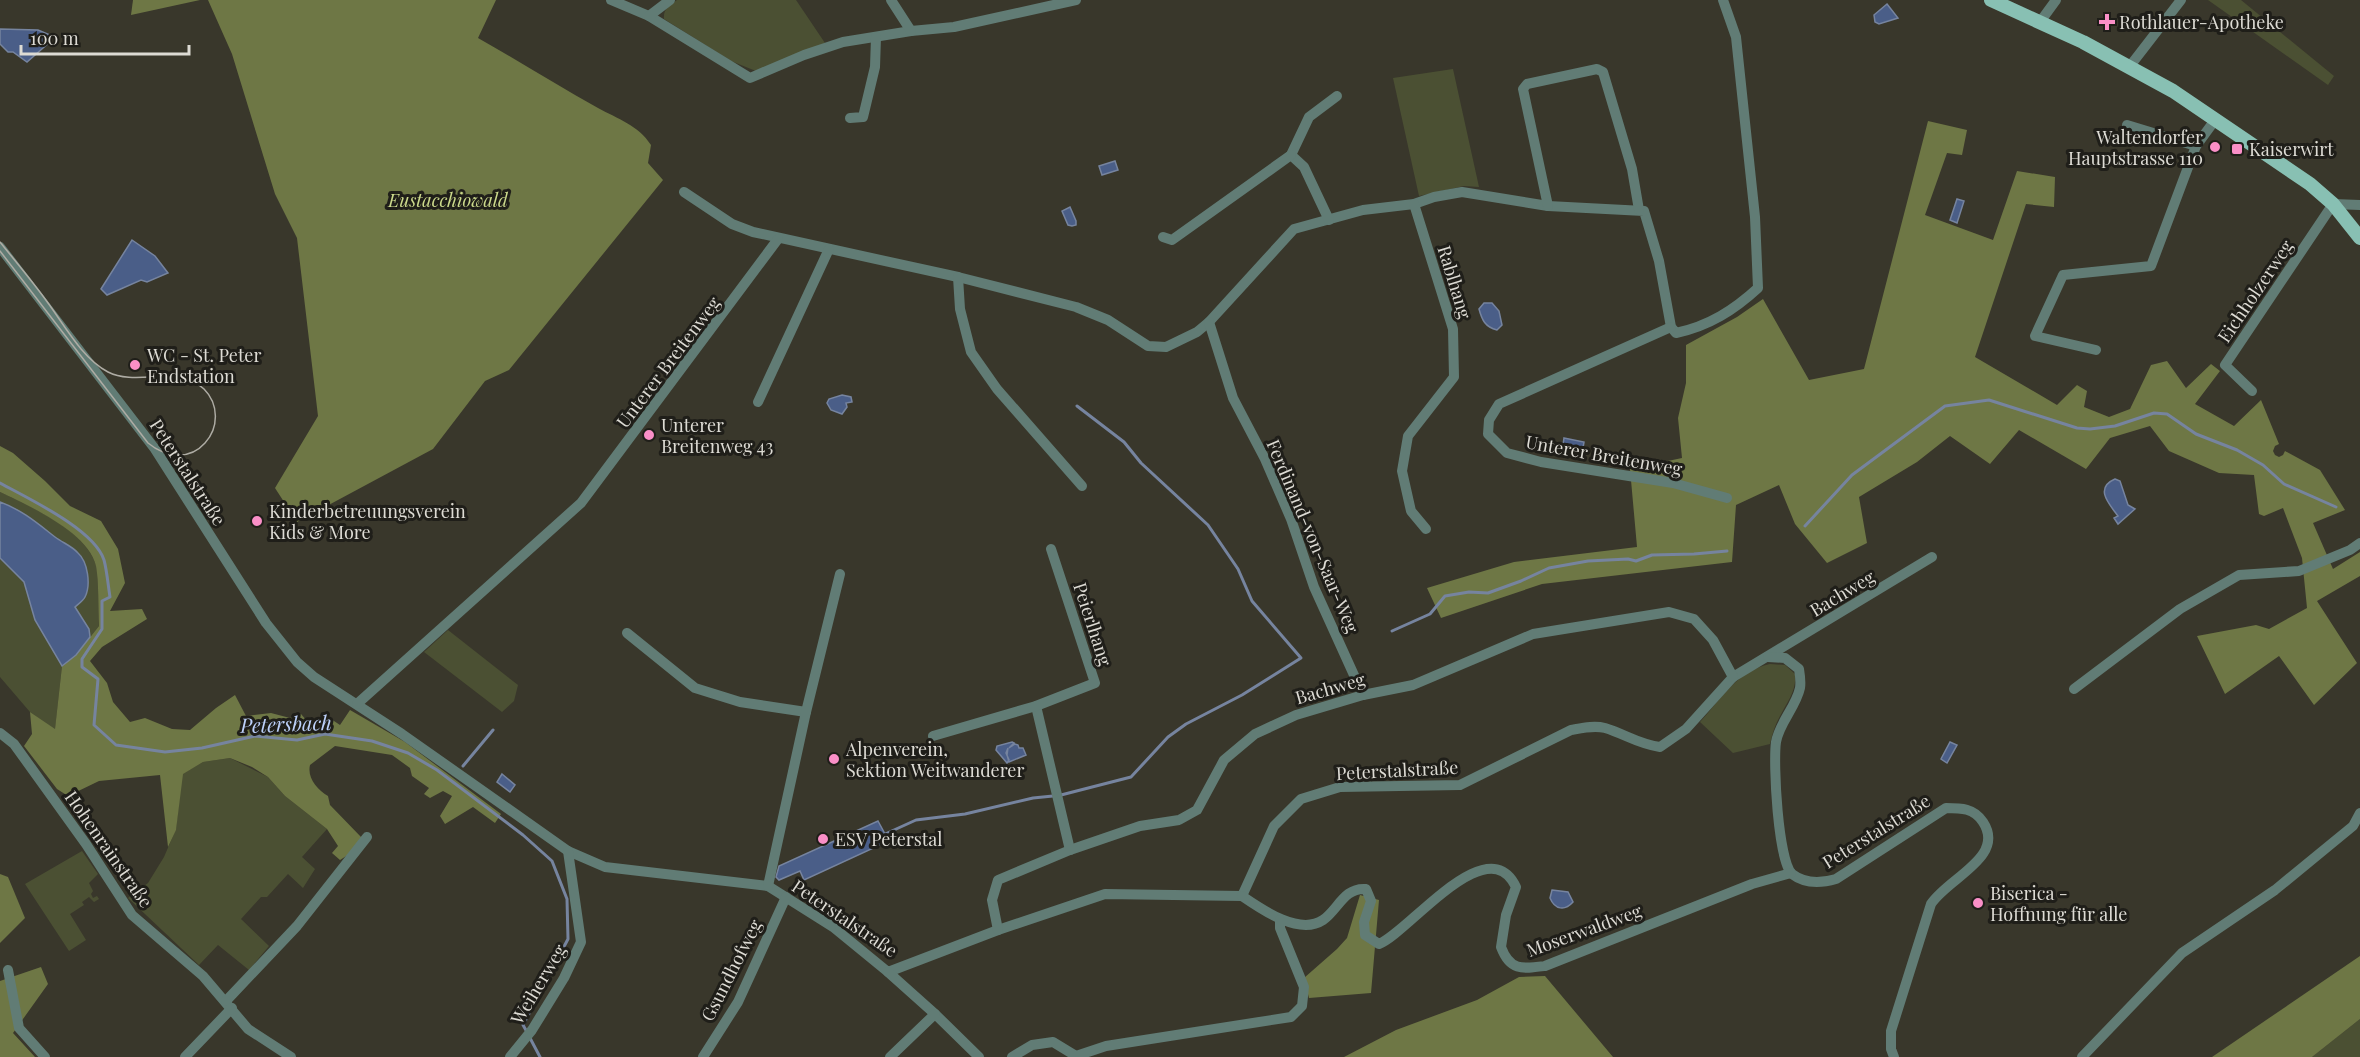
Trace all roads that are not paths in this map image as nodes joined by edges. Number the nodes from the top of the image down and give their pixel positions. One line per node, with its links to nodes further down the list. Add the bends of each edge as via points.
1 (611, 0): 9 (street)
2 (670, 0): 9 (street)
3 (891, 0): 11 (street)
4 (1076, 0): 11 (street, via 954,27)
5 (1723, 0): 34 (street, Unterer Breitenweg, via 1736,37 1755,217 1758,288 1738,307 1698,329 1676,333)
6 (1991, 0): 10 (main road)
7 (2056, 0): 10 (street)
8 (2181, 0): 13 (street)
9 (649, 16): 12 (street, via 750,78 843,42)
10 (2040, 22): 13 (main road)
11 (910, 31): 12 (street)
12 (876, 37): 15 (street, via 875,67 863,117)
13 (2130, 66): 16 (main road)
14 (1337, 96): 19 (street, via 1309,117)
15 (850, 118)
16 (2214, 120): 18 (street); 22 (main road)
17 (2127, 125): 18 (street)
18 (2196, 146): 35 (street, via 2151,266 2062,275 2035,336)
19 (1291, 155): 26 (street, via 1304,167); 27 (street, via 1172,240)
20 (684, 192): 29 (street, via 732,224)
21 (1414, 204): 24 (street, via 1462,192); 26 (street, via 1363,210); 40 (street, Rablhang, via 1453,329 1454,377 1408,436 1402,471 1411,512)
22 (2333, 204): 23 (street); 28 (main road); 36 (street, Eichholzerweg, via 2225,365)
23 (2360, 205)
24 (1548, 206): 25 (street); 25 (street, via 1523,89 1527,84 1597,69 1603,72 1629,158)
25 (1639, 210): 34 (street, via 1644,211 1659,261)
26 (1329, 220): 33 (street, via 1294,229)
27 (1164, 237)
28 (2360, 238)
29 (778, 239): 31 (street); 50 (street, Unterer Breitenweg, via 582,503)
30 (0, 247): 50 (street, Peterstalstraße, via 155,448 266,623 297,662)
31 (829, 249): 32 (street); 37 (street)
32 (958, 277): 33 (street, via 1076,307 1108,320 1148,346 1166,347); 38 (street, via 960,309 971,352 997,389)
33 (1209, 321): 49 (street, Ferdinand-von-Saar-Weg, via 1233,398 1283,499 1314,586)
34 (1671, 327): 39 (street, Unterer Breitenweg, via 1499,404 1489,420 1488,435 1507,453 1541,462 1673,483)
35 (2096, 350)
36 (2252, 391)
37 (758, 402)
38 (1082, 486)
39 (1727, 498)
40 (1426, 529)
41 (2360, 543): 48 (street, via 2299,571 2239,575 2180,609)
42 (1051, 549): 51 (street, Peierlhang, via 1095,683)
43 (1932, 556): 46 (street, Bachweg)
44 (840, 574): 52 (street)
45 (627, 633): 52 (street, via 694,688 740,702)
46 (1768, 657): 47 (street, Peterstalstraße); 59 (street, via 1785,658 1799,669 1800,687 1776,740 1775,786 1785,858)
47 (1733, 677): 49 (street, Bachweg, via 1713,640 1694,619 1669,612 1533,634 1413,685); 61 (street, Peterstalstraße, via 1686,729 1660,747 1643,745 1604,727 1586,727 1571,730 1460,784 1340,787 1301,799 1274,826)
48 (2074, 689)
49 (1363, 695): 57 (street, Bachweg, via 1296,715 1256,734 1224,760 1197,810 1179,820 1140,826)
50 (357, 704): 58 (street, Peterstalstraße)
51 (1036, 706): 54 (street, Peierlhang); 57 (street)
52 (806, 712): 60 (street)
53 (0, 733): 67 (street, Hohenrainstraße, via 14,744 33,770 132,915 203,976)
54 (933, 736)
55 (2360, 813): 78 (street, via 2353,826 2275,890 2182,953)
56 (367, 837): 67 (street)
57 (1070, 850): 64 (street, Bachweg, via 998,880 992,900)
58 (568, 851): 60 (street, Peterstalstraße, via 605,867); 72 (street, Weiherweg, via 581,942 564,978)
59 (1791, 873): 63 (street, Moserwaldweg, via 1752,884 1545,966 1523,969 1510,963 1501,947 1516,887 1507,875 1493,868 1473,873 1436,897 1379,944 1365,935 1364,922 1371,901 1366,889 1352,890 1317,923); 77 (street, Peterstalstraße, via 1809,882 1836,879 1946,808 1964,808 1983,821 1988,847 1980,860 1938,893 1931,904 1891,1031)
60 (768, 886): 62 (street, Peterstalstraße)
61 (1242, 896): 63 (street, Moserwaldweg); 64 (street, Peterstalstraße, via 1105,894)
62 (786, 897): 66 (street, Peterstalstraße, via 833,927); 73 (street, Gsundhofweg, via 738,1002)
63 (1280, 920): 76 (street, via 1304,987 1302,1006 1291,1017 1106,1046 1076,1056 1053,1042 1032,1045)
64 (998, 930): 66 (street, Peterstalstraße)
65 (8, 970): 69 (street, via 19,1029)
66 (888, 972): 68 (street)
67 (229, 1005): 70 (street); 71 (street, Hohenrainstraße, via 248,1029)
68 (935, 1014): 74 (street); 75 (street)
69 (45, 1057)
70 (185, 1057)
71 (291, 1057)
72 (510, 1057)
73 (703, 1057)
74 (890, 1057)
75 (979, 1057)
76 (1012, 1057)
77 (1894, 1057)
78 (2082, 1057)

